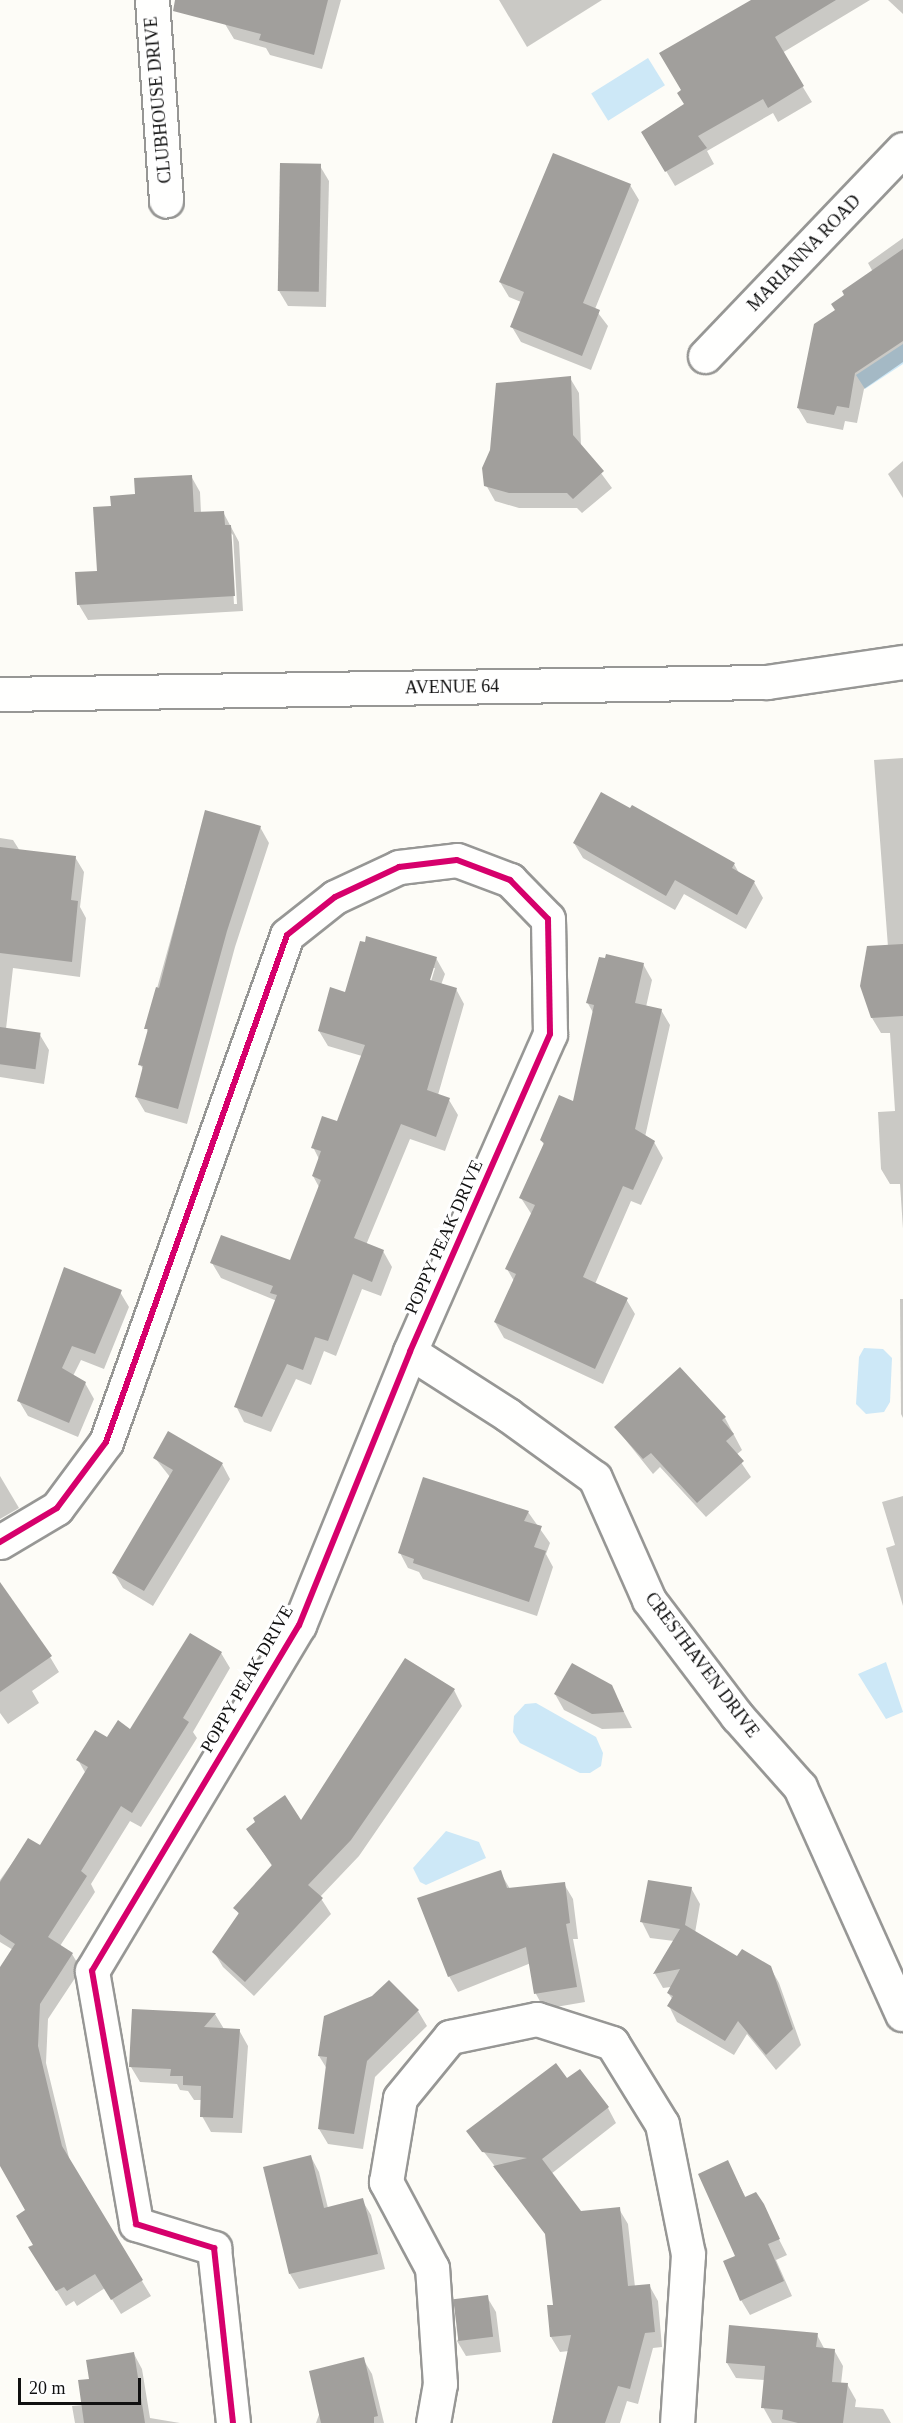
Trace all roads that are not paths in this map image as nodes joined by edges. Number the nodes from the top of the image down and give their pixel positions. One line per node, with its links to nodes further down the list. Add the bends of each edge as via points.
1 (152, 0): 3 (street, CLUBHOUSE DRIVE)
2 (903, 149): 4 (street, MARIANNA ROAD)
3 (166, 201)
4 (705, 356)
5 (903, 662): 6 (street, AVENUE 64, via 767,682)
6 (0, 694)
7 (410, 1352): 8 (street, POPPY PEAK DRIVE, via 550,1034 548,919 510,880 457,860 399,867 335,897 287,934 106,1442 57,1508); 9 (street, CRESTHAVEN DRIVE, via 596,1478 649,1600 737,1716 800,1787); 10 (street, POPPY PEAK DRIVE, via 299,1625 92,1971 136,2224 214,2248)
8 (0, 1542)
9 (902, 2014)
10 (233, 2423)
11 (433, 2423): 12 (street, via 440,2384 432,2268 386,2182 400,2098 450,2037 537,2019 612,2043 662,2124 688,2254)
12 (677, 2423)

